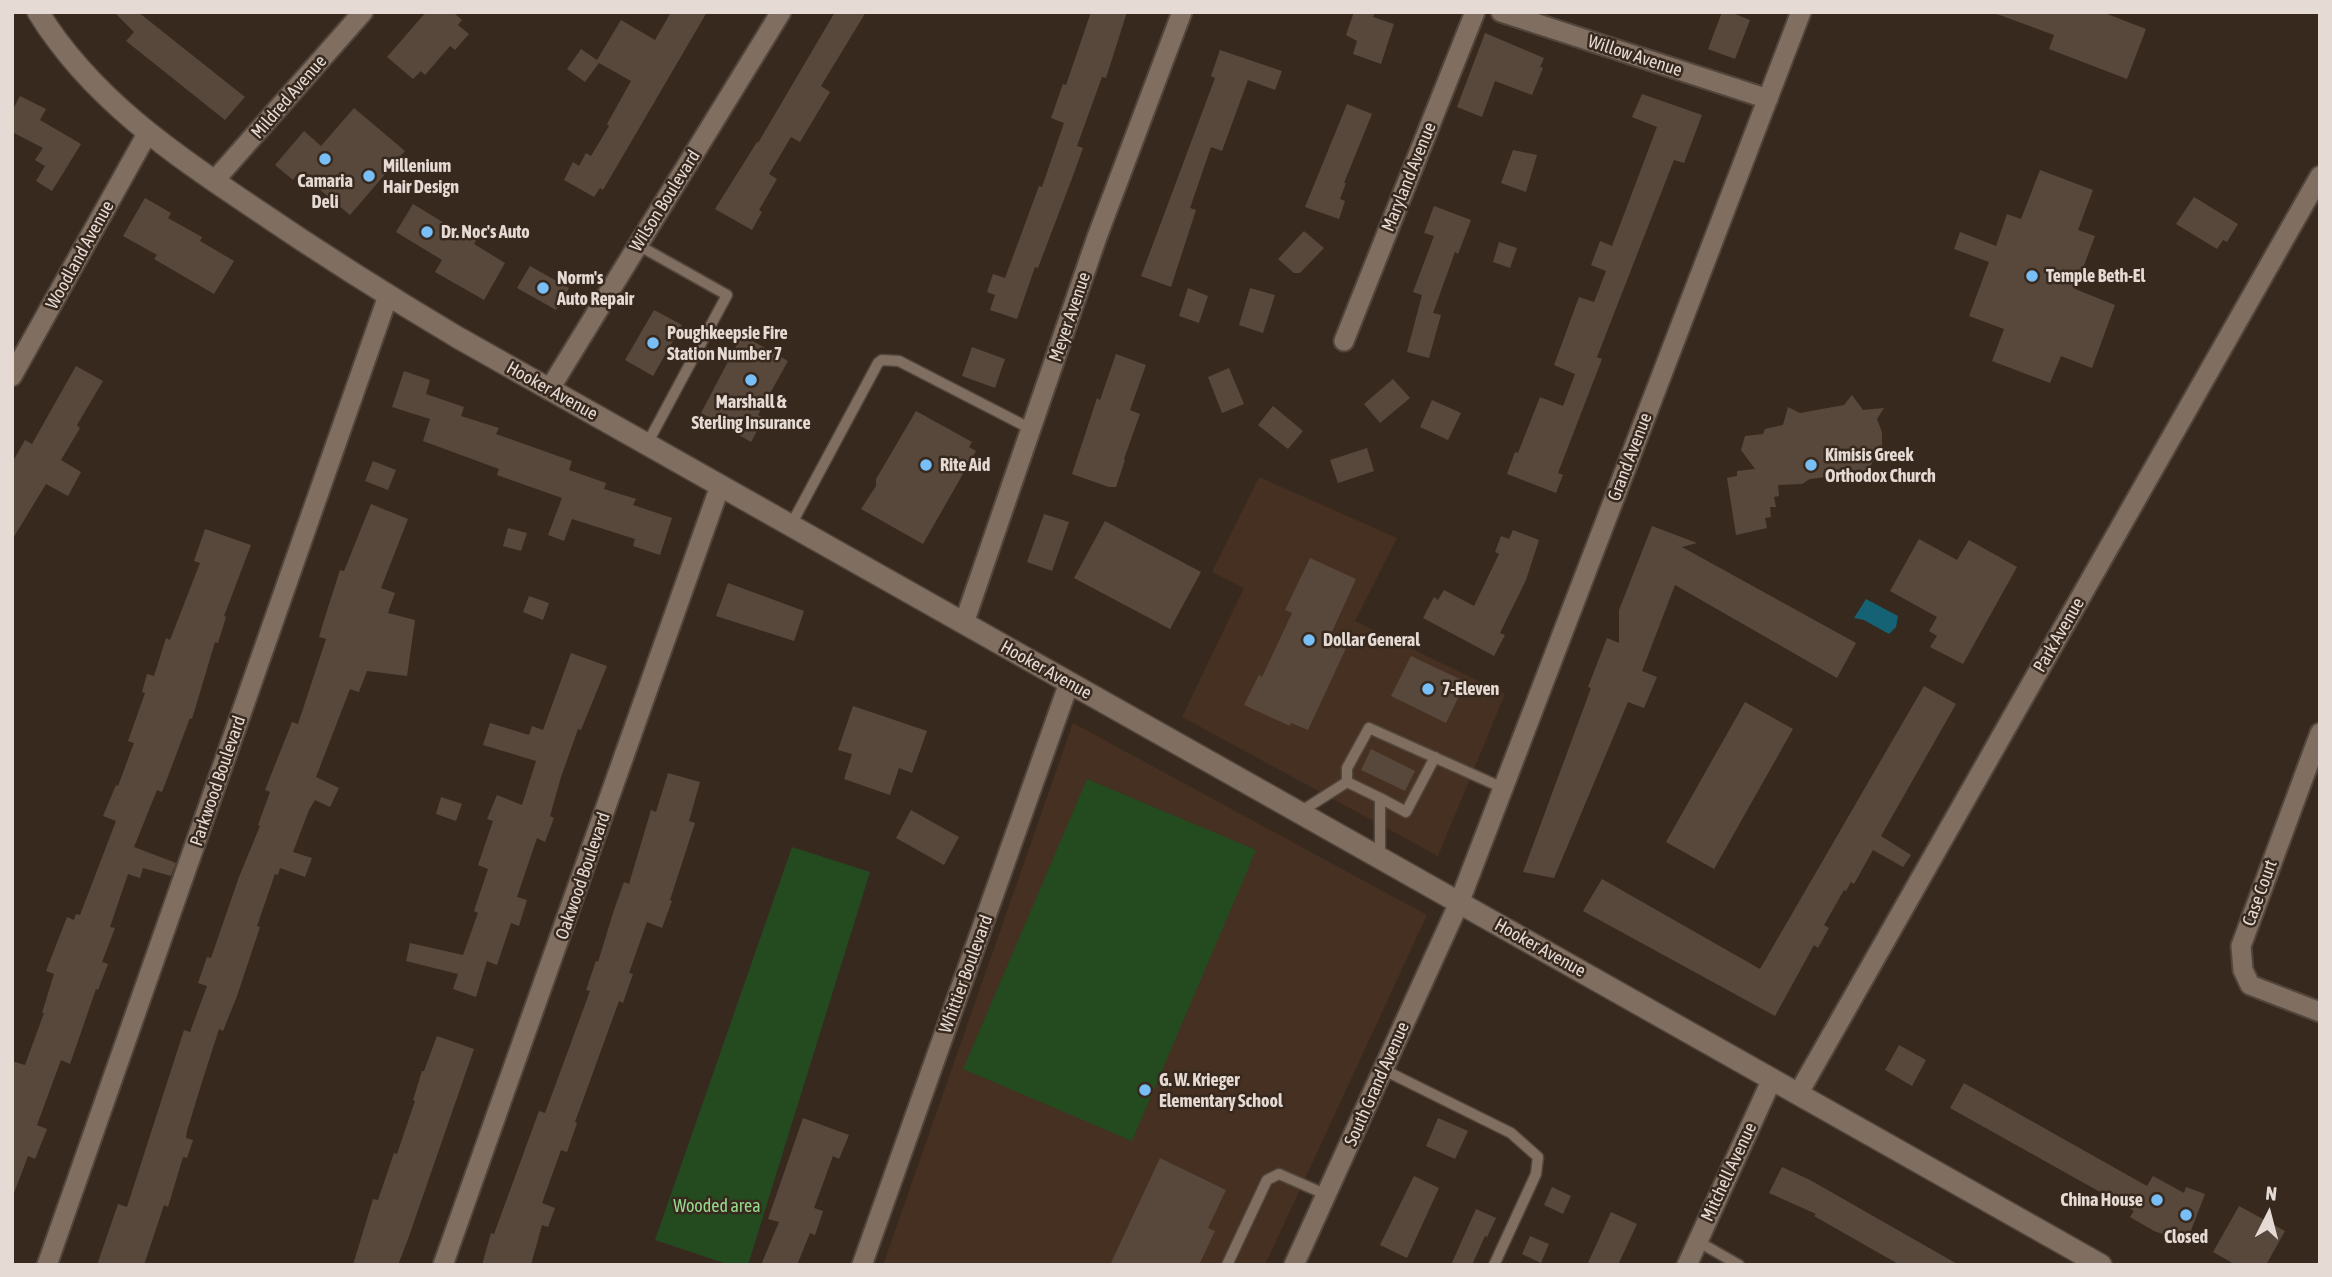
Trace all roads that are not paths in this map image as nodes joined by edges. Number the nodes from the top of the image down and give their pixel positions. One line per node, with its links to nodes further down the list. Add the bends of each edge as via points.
1 (38, 12): 9 (street, Hooker Avenue, via 83,73)
2 (363, 12): 11 (street, Mildred Avenue)
3 (781, 12): 12 (street, Wilson Boulevard)
4 (1182, 12): 17 (street, Meyer Avenue)
5 (1475, 12): 14 (street, Maryland Avenue)
6 (1501, 12): 8 (street, Willow Avenue)
7 (1801, 12): 8 (street, Grand Avenue)
8 (1768, 99): 26 (street, Grand Avenue)
9 (147, 134): 11 (street, Hooker Avenue); 15 (street, Woodland Avenue)
10 (2320, 176): 34 (street, Park Avenue)
11 (214, 181): 13 (street, Hooker Avenue)
12 (638, 245): 16 (street, Wilson Boulevard); 18 (lane, via 727,295)
13 (388, 296): 16 (street, Hooker Avenue); 38 (street, Parkwood Boulevard)
14 (1343, 341)
15 (12, 376)
16 (550, 390): 18 (street, Hooker Avenue)
17 (1031, 429): 20 (lane, via 899,361 882,360); 21 (street, Meyer Avenue)
18 (646, 444): 19 (street, Hooker Avenue)
19 (720, 486): 20 (street, Hooker Avenue); 39 (street, Oakwood Boulevard)
20 (791, 526): 21 (street, Hooker Avenue)
21 (964, 623): 22 (street, Hooker Avenue)
22 (1069, 683): 28 (street, Hooker Avenue); 40 (street, Whittier Boulevard)
23 (2320, 733): 31 (street, Case Court, via 2241,946 2250,985)
24 (1434, 757): 25 (lane, via 1369,728 1347,768); 26 (lane); 27 (lane, via 1406,812)
25 (1347, 782): 27 (lane); 28 (lane)
26 (1503, 788): 30 (street, Grand Avenue)
27 (1380, 798): 29 (lane)
28 (1299, 813): 29 (street, Hooker Avenue)
29 (1380, 858): 30 (street, Hooker Avenue)
30 (1459, 903): 32 (street, South Grand Avenue); 33 (street, Hooker Avenue)
31 (2320, 1012)
32 (1384, 1070): 35 (street, South Grand Avenue); 43 (lane, via 1511,1133 1538,1157 1536,1174)
33 (1772, 1079): 34 (street, Hooker Avenue); 36 (street, Mitchell Avenue)
34 (1798, 1094): 37 (street, Hooker Avenue)
35 (1327, 1195): 41 (lane, via 1279,1174 1267,1180); 42 (street, South Grand Avenue)
36 (1697, 1241): 44 (street, Mitchell Avenue); 45 (lane)
37 (2089, 1262)
38 (47, 1265)
39 (443, 1265)
40 (862, 1265)
41 (1227, 1265)
42 (1294, 1265)
43 (1494, 1265)
44 (1687, 1265)
45 (1739, 1265)

